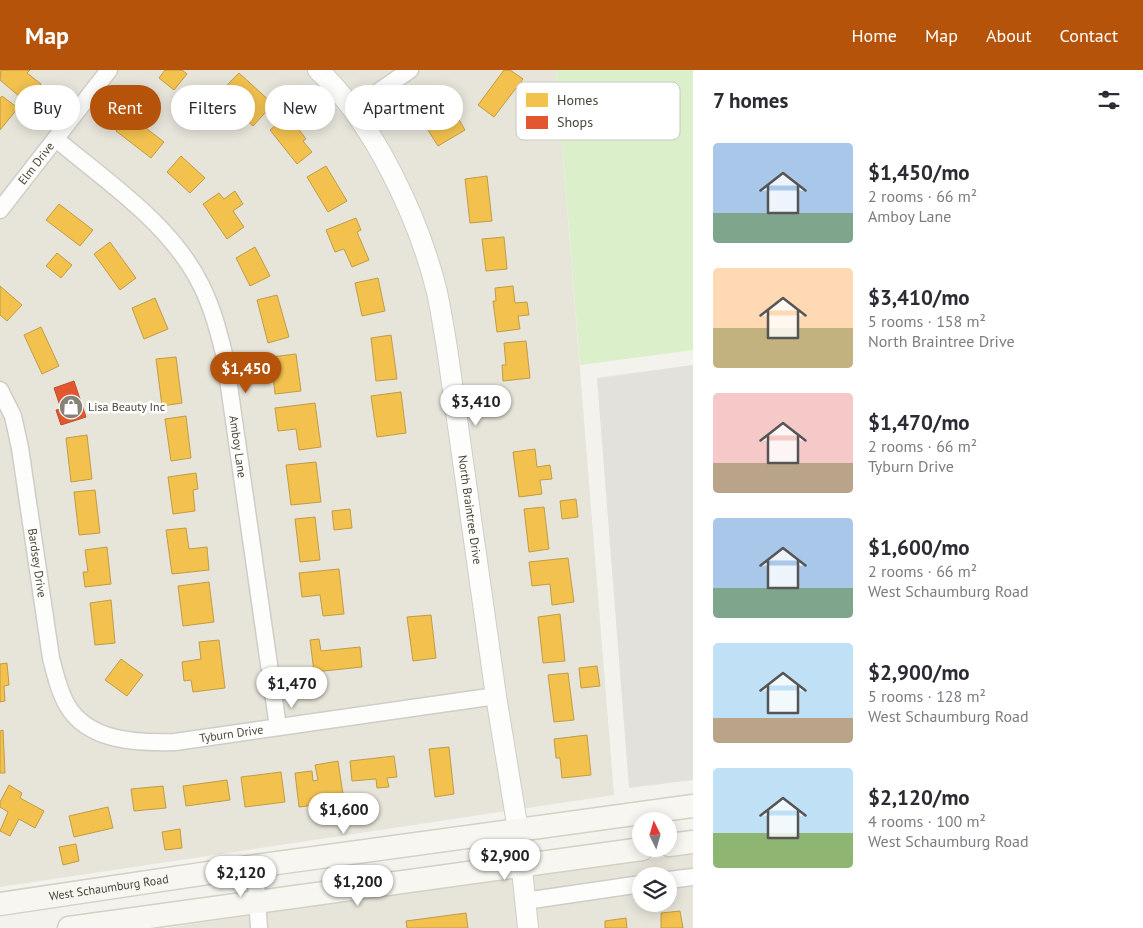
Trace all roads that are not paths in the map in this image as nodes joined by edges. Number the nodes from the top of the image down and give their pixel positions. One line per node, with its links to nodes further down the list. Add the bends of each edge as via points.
1 (110, 70): 7 (street, Elm Drive)
2 (318, 70): 5 (street, North Braintree Drive)
3 (410, 70): 4 (street)
4 (388, 85)
5 (345, 100)
6 (366, 130): 10 (street, North Braintree Drive, via 400,194 422,245 437,292)
7 (56, 139): 8 (street, Elm Drive); 12 (street, Amboy Lane, via 144,214 179,250 201,285 215,317 225,358)
8 (0, 210)
9 (0, 390): 11 (street, Bardsey Drive, via 13,416 20,448 51,658 68,707)
10 (496, 696): 12 (street, Tyburn Drive); 14 (street, North Braintree Drive)
11 (87, 727): 12 (street, Tyburn Drive, via 112,737 141,742 175,742)
12 (278, 727)
13 (693, 806): 14 (main road, West Schaumburg Road)
14 (518, 830): 18 (street, North Braintree Drive); 19 (main road, West Schaumburg Road)
15 (693, 842): 16 (main road)
16 (678, 844)
17 (632, 850): 18 (main road)
18 (521, 865): 23 (street, North Braintree Drive); 24 (main road)
19 (255, 866): 24 (street); 25 (main road, West Schaumburg Road)
20 (693, 877): 21 (street)
21 (677, 879)
22 (632, 885): 23 (street)
23 (525, 901): 28 (street, North Braintree Drive)
24 (257, 902): 26 (main road); 27 (street)
25 (0, 904)
26 (70, 928)
27 (259, 928)
28 (528, 928)

